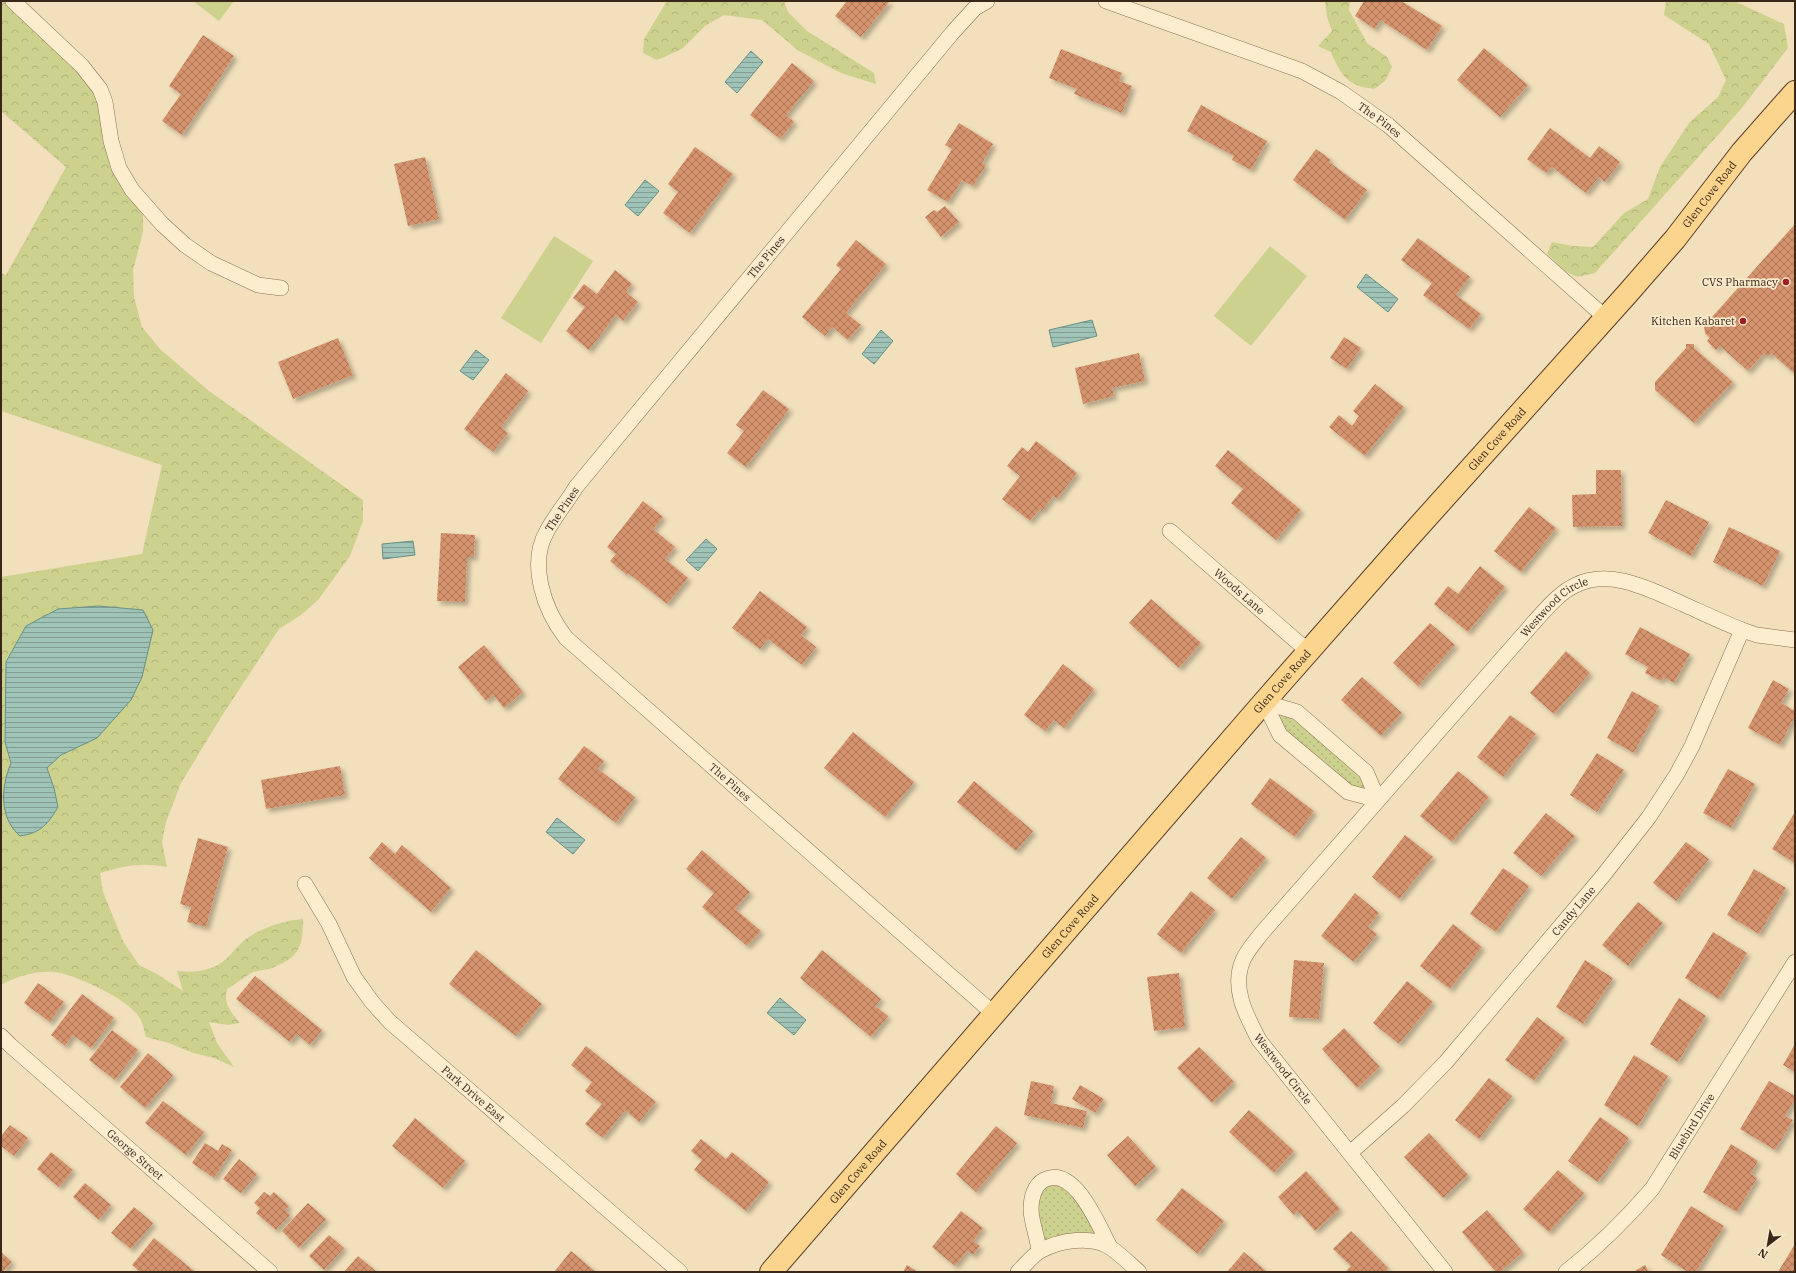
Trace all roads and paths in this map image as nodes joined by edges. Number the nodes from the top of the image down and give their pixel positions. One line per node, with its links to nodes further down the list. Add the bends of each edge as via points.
1 (14, 1): 5 (street, via 82,66 100,89 105,102 115,156 122,174 132,190 162,224 185,245 212,263 258,285)
2 (988, 1): 15 (street, The Pines, via 975,8 953,32 576,487 546,532 540,553 539,580 544,601 554,624 566,638)
3 (1106, 1): 6 (street, The Pines, via 1302,71 1341,92 1388,125)
4 (1795, 92): 6 (main road, Glen Cove Road, via 1742,152 1675,239)
5 (282, 288)
6 (1606, 318): 10 (main road, Glen Cove Road)
7 (1170, 531): 10 (street, Woods Lane)
8 (1742, 630): 9 (street, Westwood Circle, via 1757,636); 12 (street, Westwood Circle, via 1639,584 1603,578 1575,585 1557,598 1535,621); 17 (street, Candy Lane, via 1692,746 1649,817 1602,877 1446,1062 1403,1106)
9 (1795, 640)
10 (1309, 652): 11 (main road, Glen Cove Road)
11 (1264, 702): 12 (street, via 1297,712 1303,717 1366,772); 12 (street, via 1280,735 1348,792); 15 (main road, Glen Cove Road)
12 (1378, 800): 17 (street, Westwood Circle, via 1261,934 1243,960 1239,977 1244,1010 1259,1040)
13 (304, 884): 21 (street, Park Drive East, via 329,924 354,977 390,1022)
14 (1795, 962): 26 (street, Bluebird Drive, via 1652,1188 1627,1218 1594,1250)
15 (994, 1014): 22 (main road, Glen Cove Road)
16 (1, 1036): 20 (street, George Street)
17 (1350, 1153): 25 (street, Westwood Circle)
18 (1110, 1248): 19 (street, via 1090,1240 1079,1240); 19 (street, via 1083,1196 1060,1178 1050,1177 1039,1182 1034,1190 1031,1209); 24 (street)
19 (1039, 1251): 23 (street)
20 (270, 1272)
21 (680, 1272)
22 (770, 1272)
23 (1018, 1272)
24 (1139, 1272)
25 (1445, 1272)
26 (1566, 1272)

